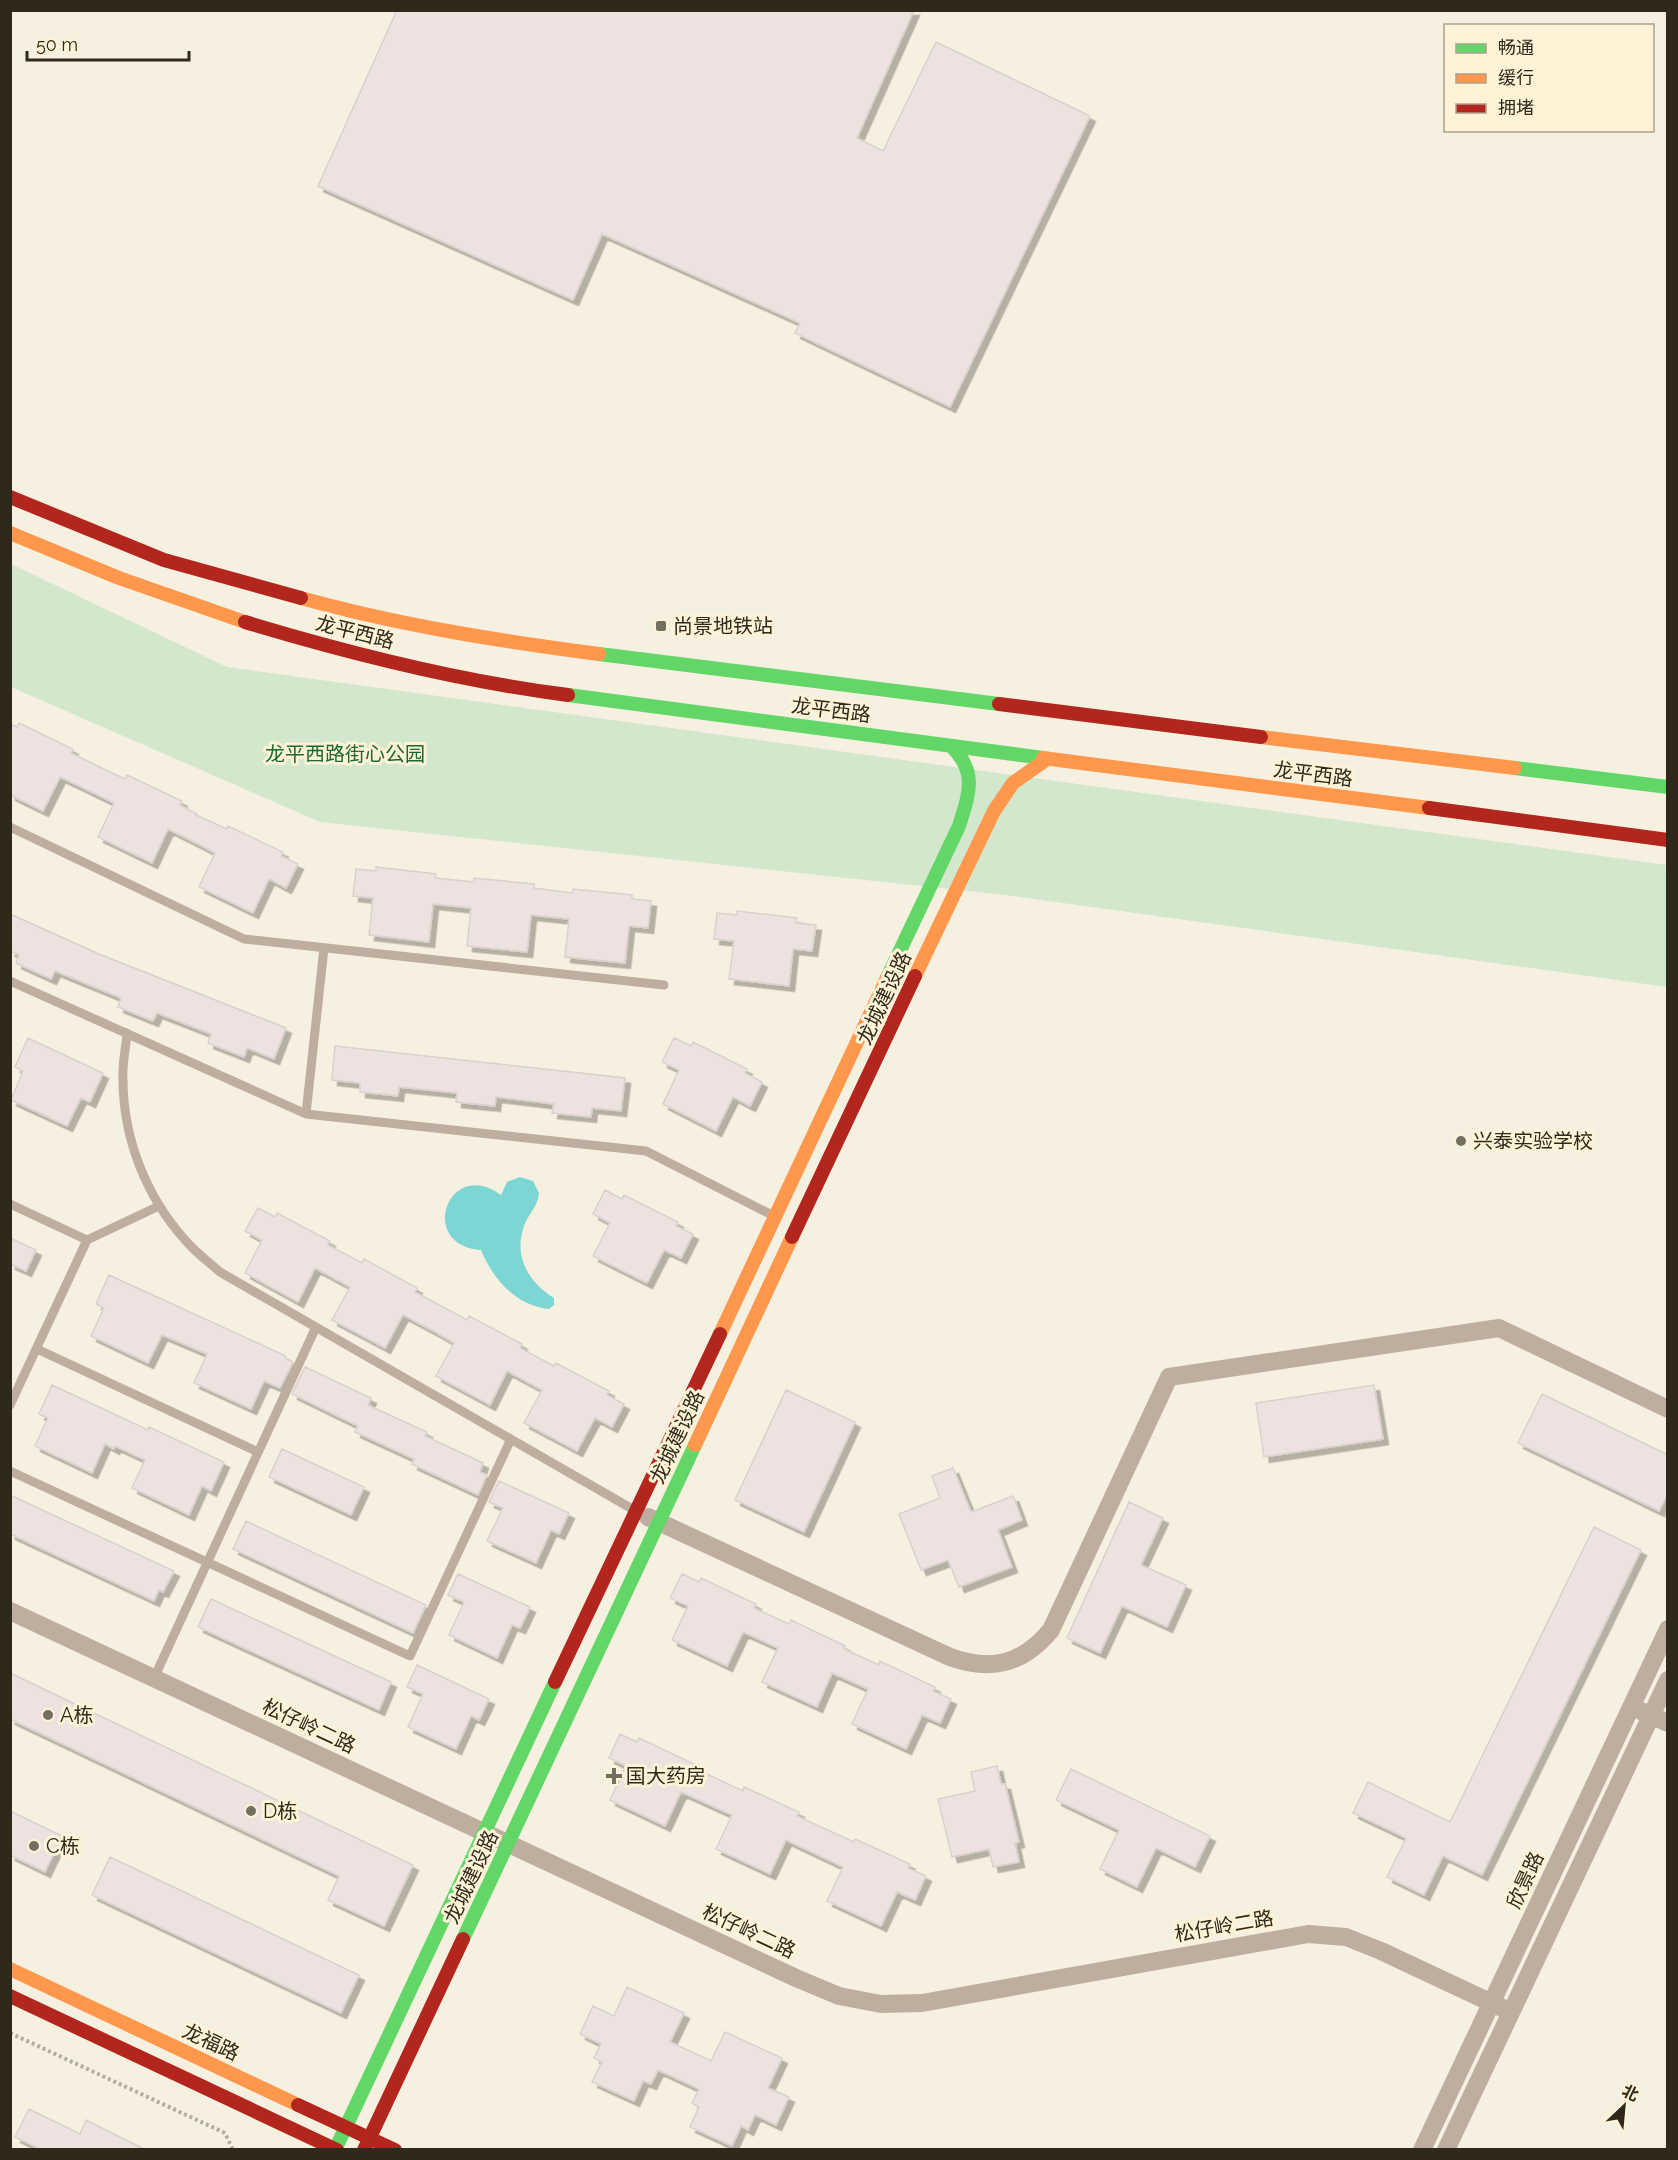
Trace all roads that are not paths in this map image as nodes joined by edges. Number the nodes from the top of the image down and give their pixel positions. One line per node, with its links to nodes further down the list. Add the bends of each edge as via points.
1 (10, 497): 5 (street, 龙平西路, via 164,560 333,607 462,634 619,657)
2 (10, 533): 3 (street, 龙平西路, via 204,608 319,644 458,678)
3 (951, 746): 4 (street, 龙平西路); 15 (street, 龙城建设路, via 964,761 969,778 959,826)
4 (1047, 759): 7 (street, 龙平西路); 15 (street, 龙城建设路, via 1013,783 994,811)
5 (1668, 787)
6 (10, 827): 8 (lane, via 244,939)
7 (1668, 840)
8 (324, 948): 10 (lane); 12 (lane)
9 (10, 981): 11 (lane)
10 (664, 985)
11 (127, 1033): 12 (lane); 14 (lane, via 123,1078 126,1123 139,1166)
12 (306, 1114): 15 (lane, via 646,1151)
13 (10, 1204): 16 (lane)
14 (159, 1206): 16 (lane); 17 (lane, via 186,1242 220,1272)
15 (786, 1222): 24 (street, 龙城建设路); 25 (street, 龙城建设路)
16 (87, 1239): 18 (lane)
17 (316, 1327): 21 (lane); 22 (lane)
18 (37, 1349): 19 (lane); 22 (lane)
19 (10, 1405)
20 (1668, 1409): 25 (street, via 1499,1328 1169,1377 1051,1630 1031,1650 992,1664 977,1665 950,1657)
21 (511, 1439): 24 (lane); 26 (lane, via 411,1656)
22 (258, 1452): 26 (lane)
23 (10, 1471): 26 (lane)
24 (636, 1511): 25 (street); 34 (street, 龙城建设路)
25 (659, 1522): 35 (street, 龙城建设路)
26 (207, 1562): 29 (lane)
27 (10, 1611): 29 (street, 松仔岭二路)
28 (1668, 1629): 31 (street, 欣景路)
29 (154, 1678): 34 (street, 松仔岭二路)
30 (1668, 1680): 32 (street)
31 (1631, 1706): 32 (street); 38 (street, 欣景路)
32 (1651, 1715): 33 (street); 39 (street)
33 (1668, 1723)
34 (484, 1833): 35 (street, 松仔岭二路); 40 (street, 龙城建设路)
35 (508, 1844): 38 (street, 松仔岭二路, via 796,1978 839,1996 881,2004 922,2003 1308,1934 1346,1937); 41 (street, 龙城建设路)
36 (10, 1969): 40 (street, 龙福路)
37 (10, 1996): 42 (street)
38 (1491, 2003): 39 (street, 松仔岭二路); 44 (street, 欣景路)
39 (1511, 2012): 45 (street)
40 (346, 2126): 41 (street, 龙福路); 42 (street, 龙城建设路)
41 (367, 2144): 43 (street, 龙福路)
42 (336, 2149)
43 (395, 2150)
44 (1422, 2150)
45 (1446, 2150)

